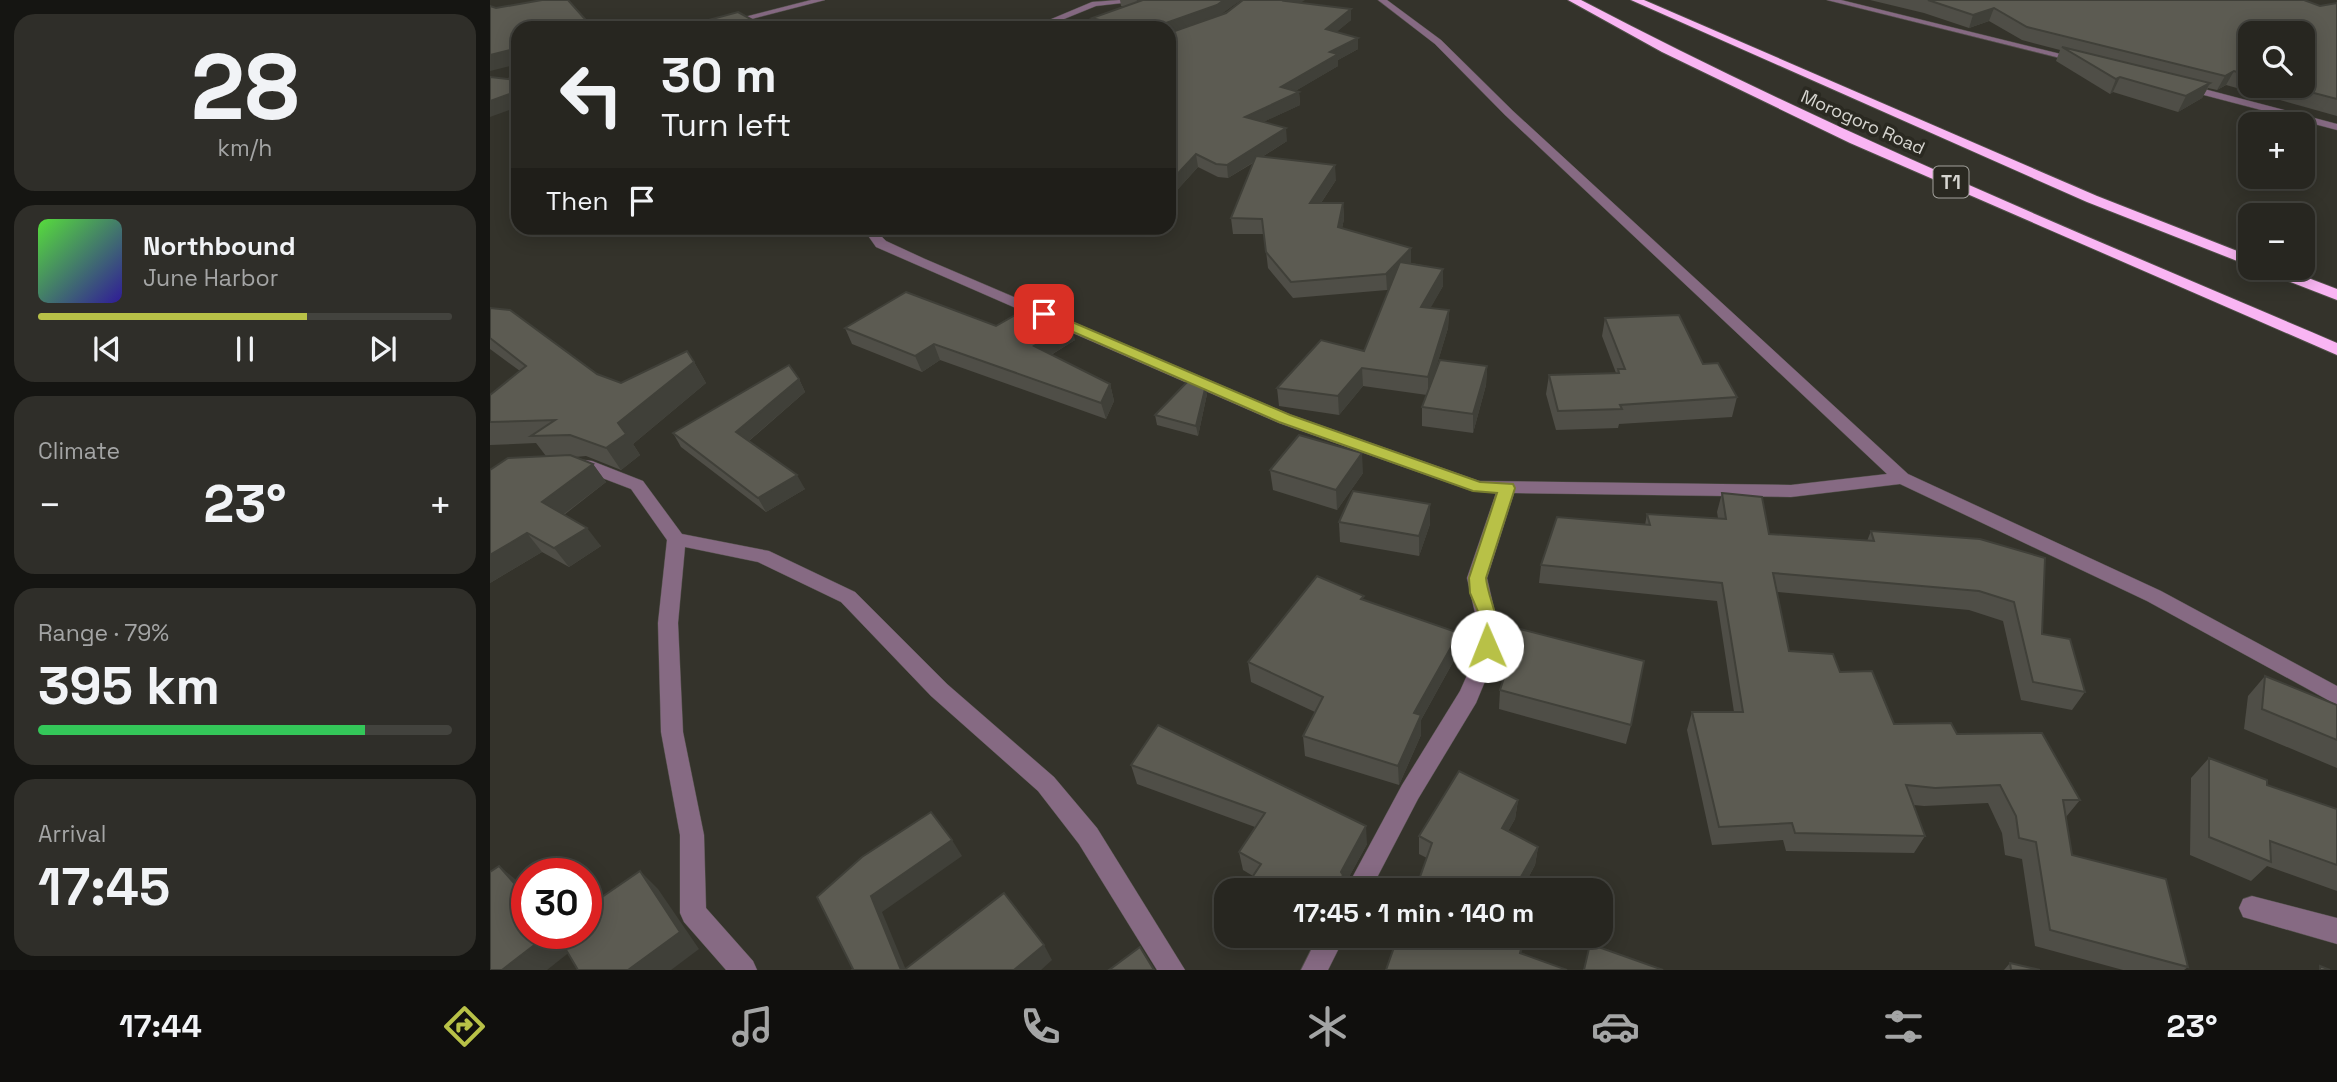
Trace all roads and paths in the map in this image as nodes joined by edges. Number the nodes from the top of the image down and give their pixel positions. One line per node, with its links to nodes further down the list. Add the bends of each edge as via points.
1 (821, 0): 7 (street)
2 (1382, 0): 20 (street, via 1438,43)
3 (1573, 0): 18 (highway, Morogoro Road / T1, via 1665,51 1873,149)
4 (1636, 0): 15 (highway, Morogoro Road / T1, via 2092,199)
5 (1830, 0): 9 (street)
6 (1127, 2): 8 (street, via 1095,4)
7 (735, 21)
8 (1052, 21)
9 (2087, 62)
10 (511, 81): 12 (street)
11 (2177, 85): 13 (street)
12 (490, 87)
13 (2337, 127)
14 (876, 235): 21 (street, via 881,244 1285,419 1478,487)
15 (2238, 256)
16 (2299, 280): 17 (highway)
17 (2337, 295)
18 (2337, 349)
19 (558, 466): 22 (street, via 586,465 637,485)
20 (1902, 478): 21 (street, via 1791,491); 23 (street, via 2154,596)
21 (1507, 488): 24 (street, via 1478,578 1478,593 1488,614 1487,646 1474,684)
22 (676, 539): 28 (street, via 668,623 672,732 692,835 693,913); 29 (street, via 762,556 848,597 939,690 1046,784 1088,836)
23 (2337, 696)
24 (1364, 878)
25 (2252, 908): 26 (street)
26 (2337, 931)
27 (1326, 948): 30 (street)
28 (744, 970)
29 (1172, 970)
30 (1314, 970)

